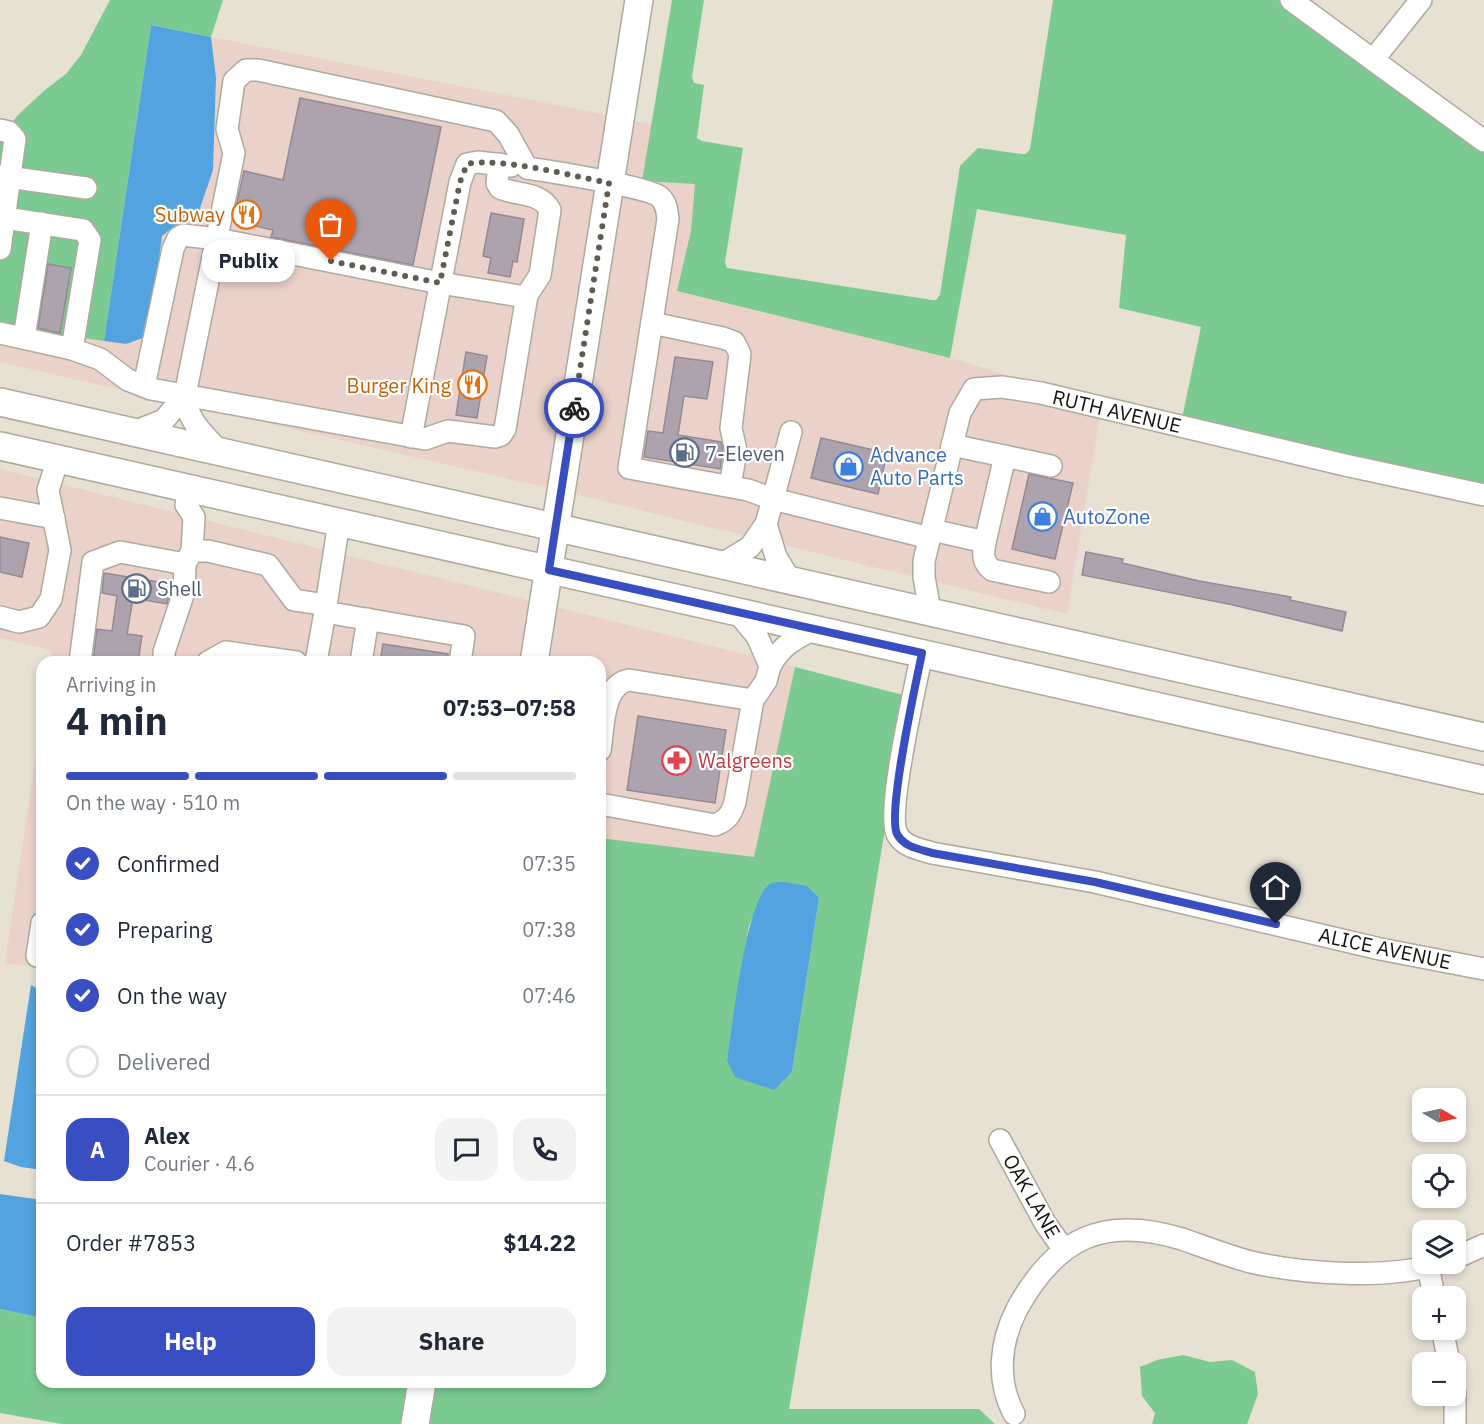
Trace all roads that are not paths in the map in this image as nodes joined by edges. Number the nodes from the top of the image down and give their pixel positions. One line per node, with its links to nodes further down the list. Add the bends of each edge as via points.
1 (639, 0): 10 (main road)
2 (1291, 0): 4 (street)
3 (1421, 0): 4 (street)
4 (1373, 60): 6 (street)
5 (0, 130): 9 (street, via 15,139)
6 (1484, 141)
7 (499, 164): 8 (street); 16 (street, via 467,164); 17 (street, via 500,188 532,195 546,202 550,210 540,275)
8 (527, 168): 10 (street); 14 (street, via 496,121 246,70 234,81 227,129 234,153)
9 (6, 177): 11 (street); 12 (street)
10 (609, 183): 18 (street, via 658,195 666,206 668,219); 44 (main road)
11 (86, 188)
12 (5, 218): 13 (street); 15 (street)
13 (42, 223): 20 (street); 21 (street, via 83,230 90,240)
14 (217, 239): 16 (street); 22 (street, via 183,235 178,238); 23 (street)
15 (0, 249)
16 (440, 283): 17 (street); 29 (street)
17 (526, 297): 29 (street, via 501,435 448,431 425,439)
18 (652, 322): 36 (street, via 723,338 734,342 740,354 731,428 735,451); 36 (street, via 629,468)
19 (0, 333): 20 (street)
20 (24, 338): 21 (street)
21 (72, 349): 22 (street, via 100,359)
22 (144, 386): 23 (street)
23 (185, 395): 27 (street, via 164,420); 29 (street); 32 (street, via 186,410 197,430)
24 (0, 402): 26 (main road)
25 (0, 412): 26 (main road)
26 (97, 424): 27 (main road)
27 (134, 432): 32 (main road)
28 (791, 432): 39 (street)
29 (411, 436)
30 (952, 445): 33 (street); 38 (street, RUTH AVENUE, via 960,412 974,389 1002,387); 45 (street, RUTH AVENUE)
31 (0, 446): 34 (main road)
32 (219, 451): 44 (main road)
33 (1005, 456): 35 (street); 46 (street)
34 (58, 459): 37 (main road); 41 (street, via 48,490)
35 (1051, 466)
36 (730, 486): 39 (street)
37 (189, 488): 42 (main road); 47 (street, via 186,505 194,517)
38 (1484, 495)
39 (773, 499): 43 (street); 45 (street)
40 (0, 508): 41 (street)
41 (54, 519): 55 (street, via 60,550 51,599 39,617 19,622)
42 (339, 522): 49 (main road); 52 (street)
43 (766, 524): 48 (street, via 750,547); 50 (street, via 776,557)
44 (556, 527): 48 (main road); 49 (main road)
45 (931, 534): 46 (street); 53 (street, RUTH AVENUE, via 924,561)
46 (985, 542): 51 (street, via 983,556 992,570)
47 (188, 558): 52 (street, via 208,551 268,565 294,600); 60 (street, via 120,552 93,562); 61 (street, via 184,592)
48 (722, 564): 50 (main road)
49 (549, 570): 54 (main road); 67 (main road)
50 (790, 580): 53 (main road)
51 (1049, 582)
52 (325, 608): 56 (street); 64 (street)
53 (930, 611): 58 (main road, via 910,635); 71 (main road)
54 (737, 612): 57 (main road); 68 (street, via 757,636)
55 (0, 617)
56 (368, 619): 65 (street); 66 (street, via 464,636)
57 (814, 629): 58 (main road); 68 (street, via 788,642)
58 (880, 644): 59 (main road)
59 (922, 653): 72 (main road); 74 (street, ALICE AVENUE, via 898,776 894,821 896,832 910,847 1095,882 1380,949)
60 (81, 656)
61 (164, 656)
62 (219, 656): 63 (street, via 226,652)
63 (254, 656)
64 (317, 656)
65 (362, 656)
66 (461, 656)
67 (535, 656)
68 (770, 666): 69 (street, via 766,681)
69 (753, 700): 70 (street, via 629,680 610,692); 73 (street, via 735,802 724,821 715,825)
70 (606, 715)
71 (1484, 736)
72 (1484, 780)
73 (606, 805)
74 (1484, 969)
75 (1000, 1140): 77 (street, OAK LANE)
76 (1484, 1245): 78 (street)
77 (1064, 1250): 79 (street, via 1085,1237 1122,1228 1180,1239 1252,1262 1328,1272); 82 (street, via 1031,1286 1009,1330 1002,1379)
78 (1466, 1253)
79 (1412, 1268)
80 (421, 1388): 83 (main road)
81 (1455, 1406): 84 (street)
82 (1014, 1413)
83 (415, 1424)
84 (1455, 1424)

